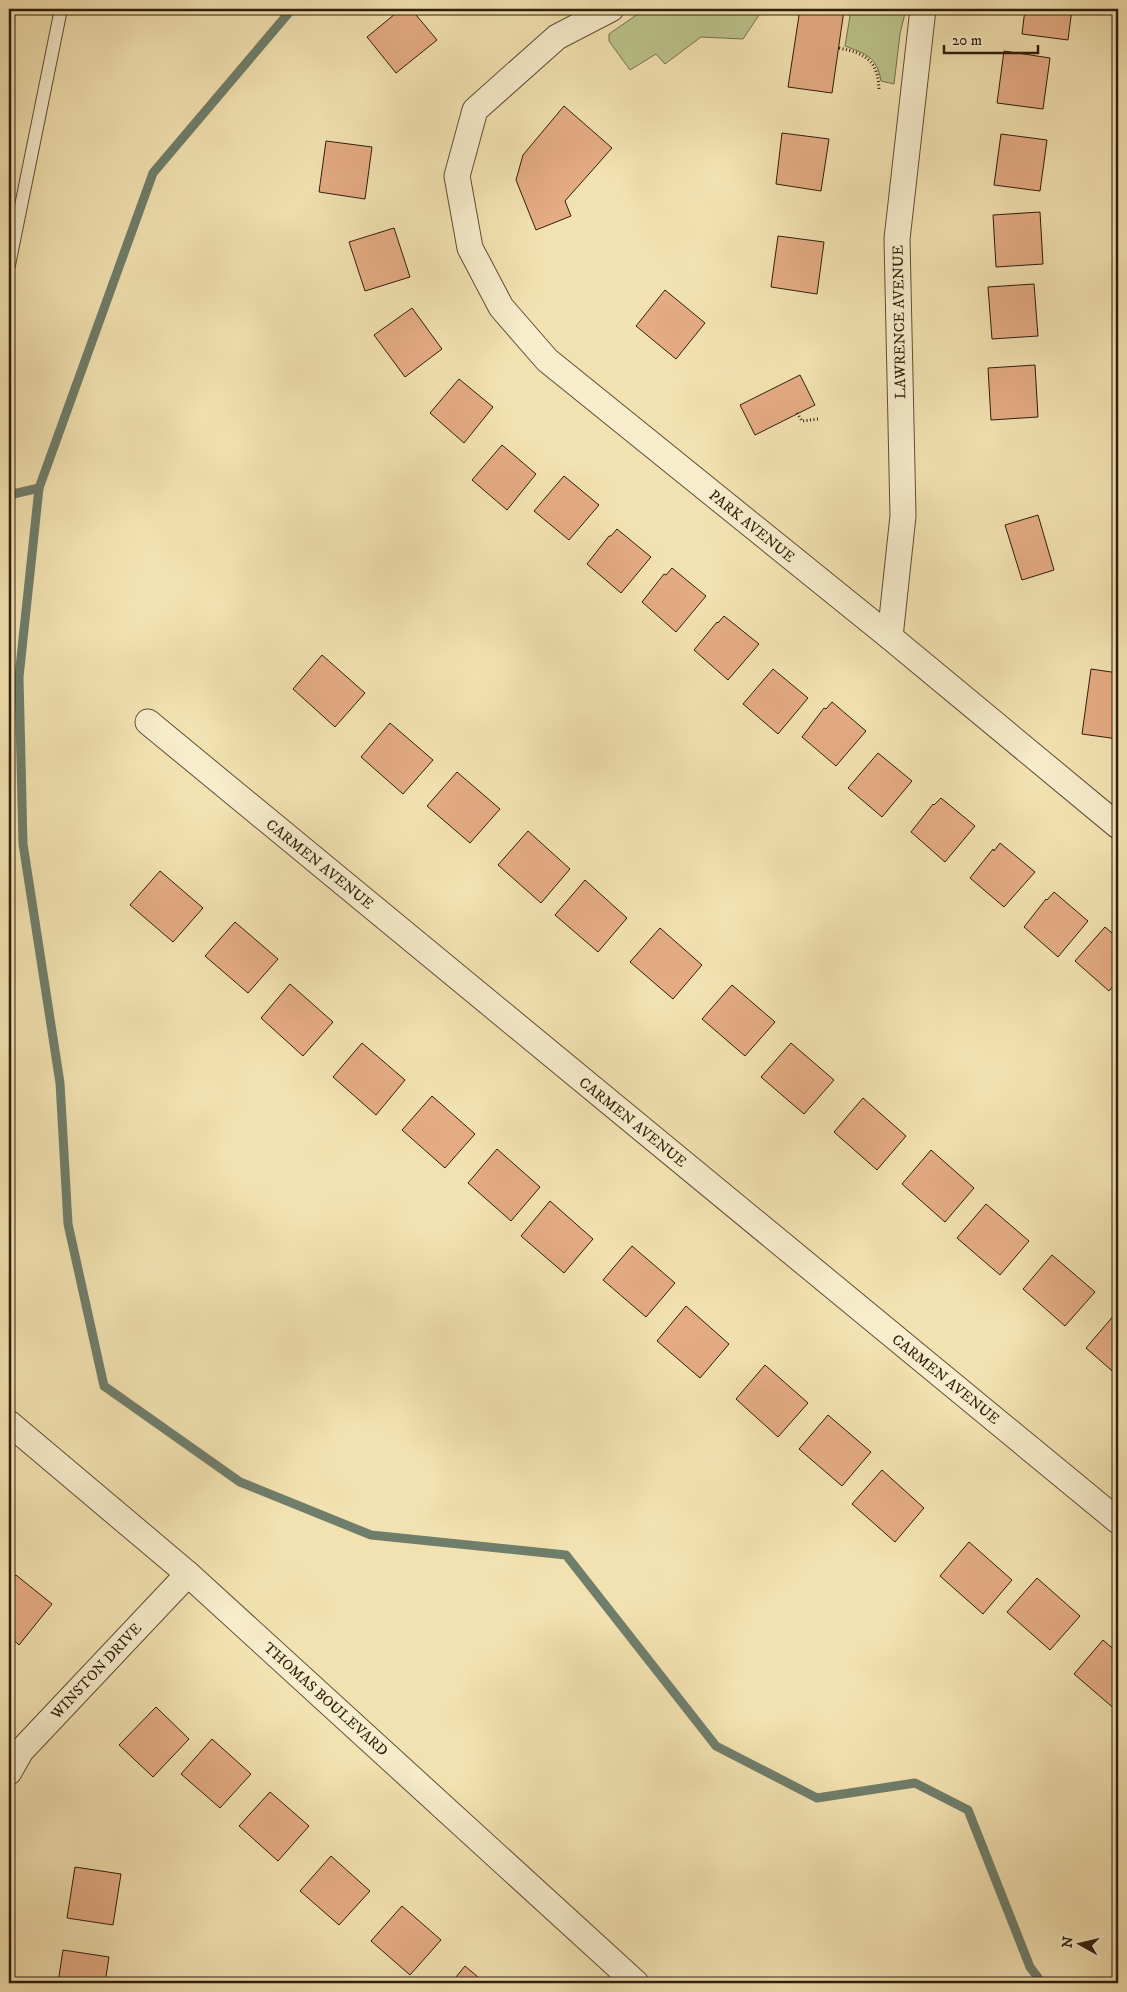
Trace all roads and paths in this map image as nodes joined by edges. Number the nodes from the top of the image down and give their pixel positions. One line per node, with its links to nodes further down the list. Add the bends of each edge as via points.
1 (61, 9): 6 (lane)
2 (611, 9): 9 (street, PARK AVENUE, via 557,37 475,110 457,176 470,248 501,307 547,360)
3 (923, 9): 9 (street, LAWRENCE AVENUE, via 897,239 903,516)
4 (839, 48): 5 (path, via 852,50 870,61 877,70)
5 (879, 91)
6 (9, 265)
7 (797, 414): 8 (path, via 802,421)
8 (818, 419)
9 (890, 637): 11 (street, PARK AVENUE)
10 (148, 722): 13 (street, CARMEN AVENUE)
11 (1118, 826)
12 (9, 1423): 14 (street, THOMAS BOULEVARD)
13 (1118, 1521)
14 (188, 1574): 15 (street, WINSTON DRIVE, via 21,1751); 16 (street, THOMAS BOULEVARD)
15 (9, 1772)
16 (636, 1983)

